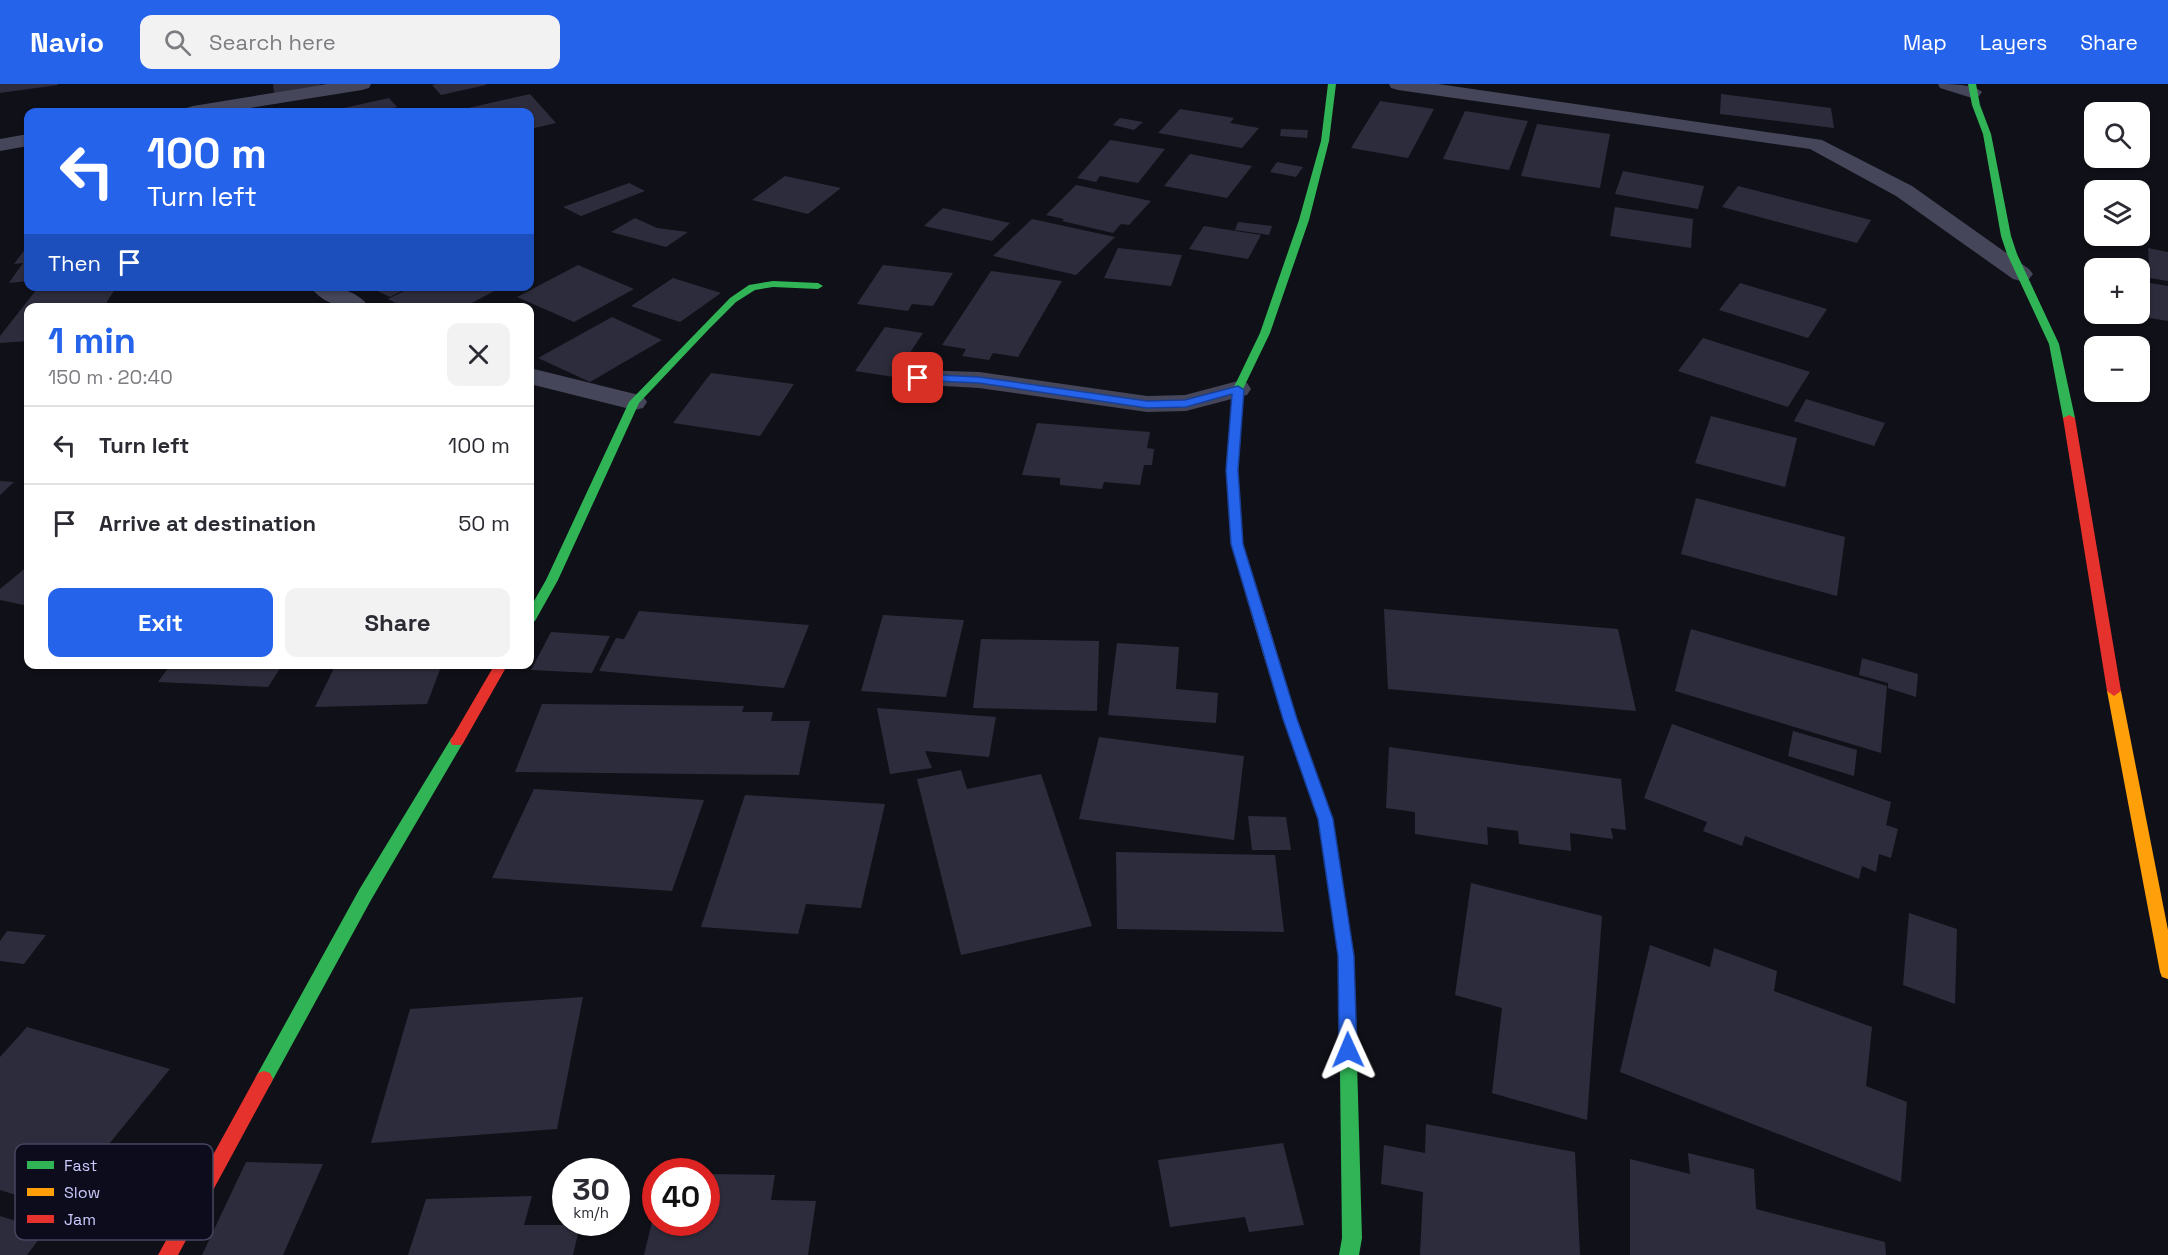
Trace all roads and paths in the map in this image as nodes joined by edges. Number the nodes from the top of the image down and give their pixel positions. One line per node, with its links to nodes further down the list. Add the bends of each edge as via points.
1 (362, 84): 6 (street)
2 (1332, 84): 15 (street, via 1325,141 1304,219 1265,333)
3 (1398, 84): 9 (street, via 1815,144 1904,191)
4 (1947, 84): 5 (street)
5 (1972, 88): 9 (street, via 1987,134 2007,236)
6 (219, 104)
7 (24, 141): 8 (street)
8 (0, 145)
9 (2021, 274): 19 (street, via 2054,344 2121,731)
10 (818, 286): 16 (street, via 752,287 705,327)
11 (330, 291): 12 (street)
12 (350, 303)
13 (534, 377): 16 (street)
14 (918, 378): 15 (street, via 979,380 1147,404 1186,404)
15 (1238, 390): 23 (street, via 1232,470 1237,544 1325,819 1346,956 1352,1238)
16 (634, 402): 17 (street)
17 (534, 611)
18 (499, 669): 20 (street, via 365,895)
19 (2168, 972)
20 (213, 1173)
21 (176, 1240): 22 (street)
22 (168, 1255)
23 (1349, 1255)

